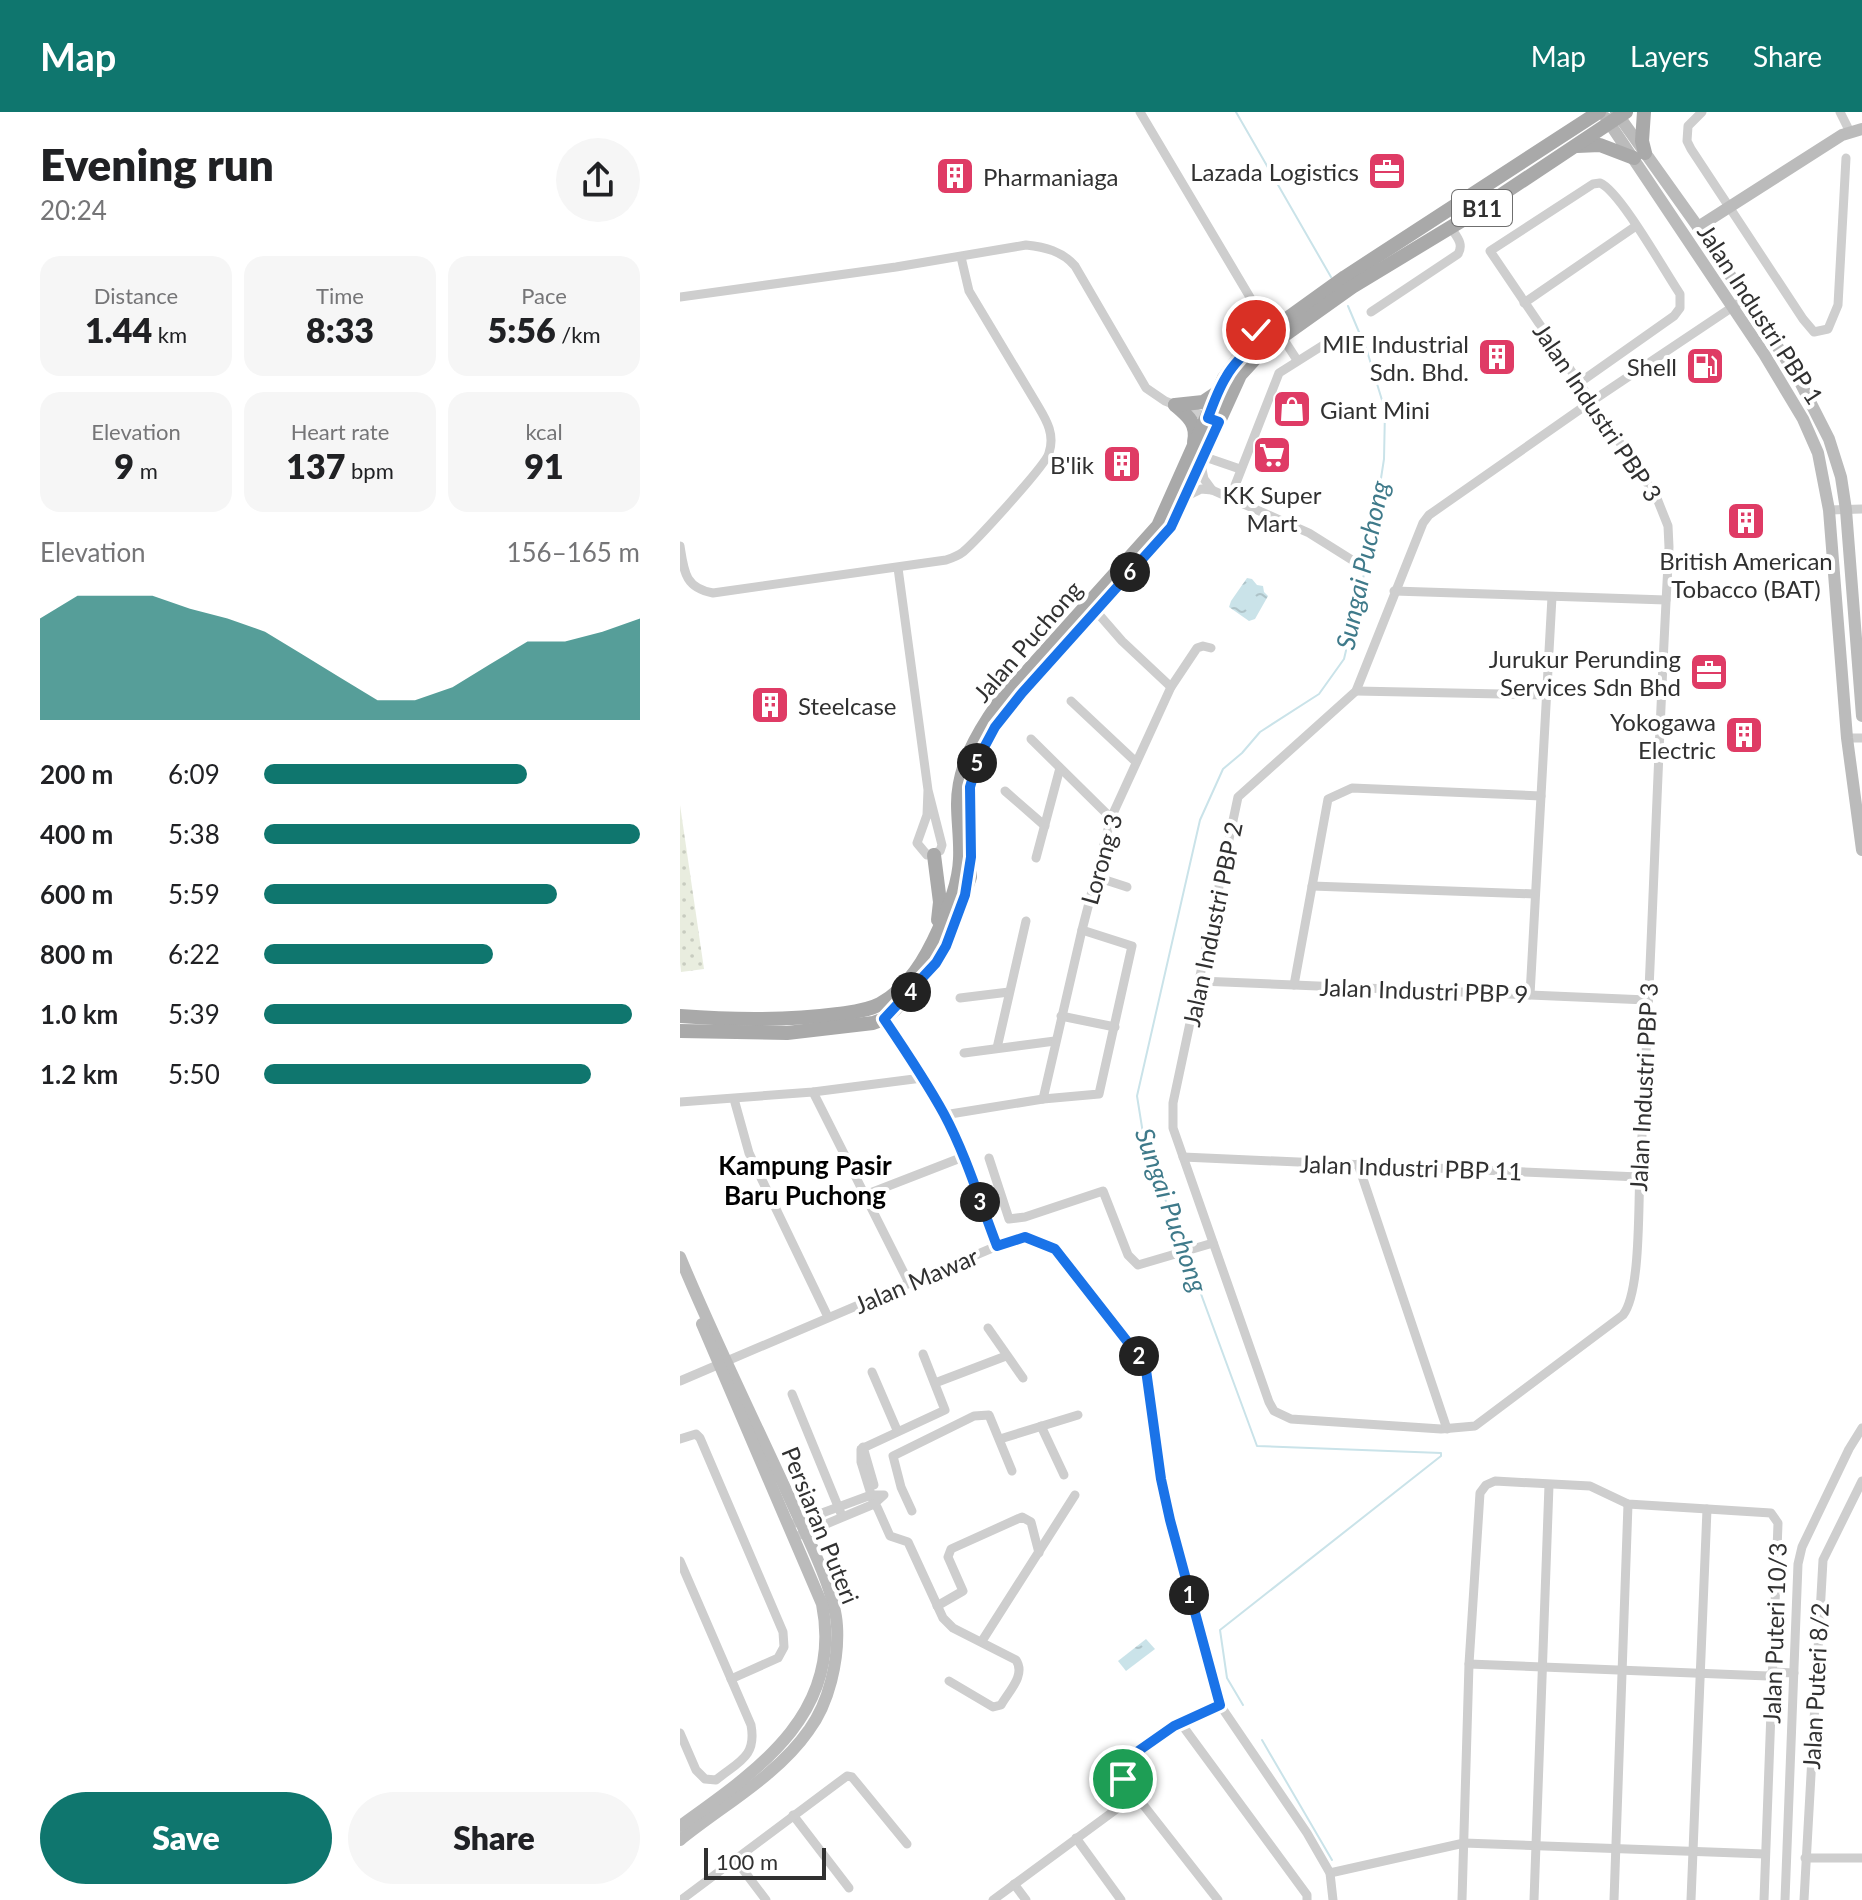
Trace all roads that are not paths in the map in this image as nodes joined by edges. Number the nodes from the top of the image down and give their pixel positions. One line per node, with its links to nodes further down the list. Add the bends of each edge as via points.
1 (1140, 112): 22 (street)
2 (1581, 112): 8 (main road)
3 (1644, 112): 10 (main road)
4 (1702, 112): 12 (street, via 1688,126 1687,141)
5 (1840, 112): 7 (street)
6 (1612, 114): 8 (main road, Jalan Puchong / B11); 9 (main road, Jalan Puchong / B11); 10 (main road, Jalan Industri PBP 1)
7 (1856, 130): 12 (main road)
8 (1563, 135): 17 (main road, Jalan Puchong / B11)
9 (1572, 147): 10 (main road, via 1600,145); 15 (main road, Jalan Puchong / B11)
10 (1640, 156): 14 (main road, Jalan Industri PBP 1); 23 (main road, Jalan Industri PBP 1)
11 (1846, 158): 12 (street, via 1838,305 1828,329 1814,332 1809,327)
12 (1730, 207): 14 (main road)
13 (1636, 226): 21 (street); 21 (street, Jalan Industri PBP 3, via 1605,184 1593,184 1490,251); 30 (street, via 1680,294 1680,308)
14 (1698, 227): 20 (main road, Jalan Industri PBP 1)
15 (1451, 228): 17 (main road, Jalan Puchong / B11); 24 (street, via 1460,243 1458,254)
16 (961, 257): 18 (street); 33 (street, via 1026,245 1068,258 1146,388); 45 (street, via 969,291 1048,424 1050,450 1047,460 959,555)
17 (1348, 282): 19 (main road, Jalan Puchong / B11)
18 (680, 297)
19 (1326, 298): 25 (main road, Jalan Puchong / B11); 26 (main road, Jalan Puchong / B11)
20 (1746, 298): 23 (street, Jalan Industri PBP 2); 42 (main road, Jalan Industri PBP 1, via 1824,427)
21 (1524, 303): 30 (street, Jalan Industri PBP 3)
22 (1254, 304): 25 (street); 27 (street)
23 (1733, 307): 32 (street, Jalan Industri PBP 2); 41 (main road, Jalan Industri PBP 1, via 1805,423 1818,453)
24 (1371, 312)
25 (1284, 320): 27 (main road, Jalan Puchong / B11)
26 (1282, 337): 29 (street); 34 (main road, Jalan Puchong / B11, via 1240,375)
27 (1254, 343): 31 (main road, Jalan Puchong / B11)
28 (1325, 344): 29 (street)
29 (1297, 360): 36 (street, via 1273,383)
30 (1579, 383): 32 (street, Jalan Industri PBP 3)
31 (1218, 392): 33 (main road, via 1203,402); 34 (main road, Jalan Puchong / B11)
32 (1592, 401): 46 (street, Jalan Industri PBP 2, via 1429,515); 48 (street, Jalan Industri PBP 3, via 1661,504 1669,534)
33 (1175, 405): 34 (street); 35 (main road, via 1194,426)
34 (1213, 420): 35 (main road, Jalan Puchong / B11)
35 (1199, 460): 36 (street); 38 (street); 39 (main road, Jalan Puchong / B11); 75 (main road, Jalan Puchong / B11, via 1158,526 998,704 977,736 959,786 958,880)
36 (1240, 469): 37 (street)
37 (1234, 488)
38 (1212, 490): 39 (street); 44 (street, via 1309,533)
39 (1187, 496): 49 (main road, Jalan Puchong / B11, via 1171,527)
40 (1862, 509): 42 (street)
41 (1829, 510): 42 (street); 56 (main road, Jalan Industri PBP 1)
42 (1846, 510): 55 (main road, Jalan Industri PBP 1)
43 (680, 546): 45 (street, via 692,585 713,593)
44 (1352, 560)
45 (898, 568): 61 (street)
46 (1394, 591): 47 (street); 52 (street, Jalan Industri PBP 2)
47 (1552, 597): 48 (street); 53 (street)
48 (1666, 600): 81 (street, Jalan Industri PBP 3)
49 (1095, 610): 51 (street); 84 (main road, Jalan Puchong / B11, via 1008,709 985,745 970,787 971,857 965,895 936,963)
50 (1211, 648): 51 (street, Lorong 3, via 1197,648)
51 (1171, 687): 59 (street, Lorong 3)
52 (1356, 691): 53 (street); 76 (street, Jalan Industri PBP 2, via 1238,797)
53 (1546, 695): 63 (street)
54 (1071, 701): 59 (street)
55 (1862, 716)
56 (1847, 738): 57 (street); 66 (main road, Jalan Industri PBP 1)
57 (1862, 738)
58 (1031, 739): 60 (street)
59 (1136, 762): 64 (street, Lorong 3)
60 (1060, 768): 64 (street); 65 (street)
61 (928, 790): 67 (street, via 942,845); 67 (street, via 927,815 917,843 921,851)
62 (1005, 791): 65 (street)
63 (1541, 796): 70 (street, via 1352,788 1328,799); 72 (street)
64 (1111, 818): 69 (street, Lorong 3)
65 (1045, 826): 68 (street)
66 (1862, 850)
67 (934, 855): 75 (main road, via 940,902)
68 (1036, 858)
69 (1096, 877): 71 (street); 74 (street, Lorong 3)
70 (1312, 886): 72 (street); 77 (street)
71 (1127, 887)
72 (1535, 894): 79 (street)
73 (1026, 921): 78 (street)
74 (1082, 930): 83 (street, Lorong 3); 85 (street, via 1132,946)
75 (931, 948): 82 (main road, Jalan Puchong / B11, via 907,981 867,1010 796,1019)
76 (1200, 981): 77 (street, Jalan Industri PBP 9); 97 (street, Jalan Industri PBP 2, via 1173,1103 1173,1128)
77 (1294, 985): 79 (street, Jalan Industri PBP 9)
78 (1009, 992): 80 (street); 88 (street)
79 (1530, 995): 81 (street, Jalan Industri PBP 9)
80 (960, 998)
81 (1647, 1000): 100 (street, Jalan Industri PBP 3)
82 (680, 1016)
83 (1061, 1016): 85 (street); 87 (street, Lorong 3)
84 (884, 1019): 86 (main road, via 787,1033); 90 (street)
85 (1115, 1027): 93 (street, via 1099,1094)
86 (683, 1032)
87 (1055, 1041): 88 (street); 93 (street, Lorong 3)
88 (997, 1048): 89 (street)
89 (964, 1053)
90 (922, 1078): 91 (street); 95 (street)
91 (813, 1092): 92 (street); 101 (street)
92 (734, 1099): 94 (street); 107 (street, via 749,1153)
93 (1043, 1099): 95 (street)
94 (680, 1102)
95 (944, 1115): 96 (street)
96 (963, 1157): 101 (street); 103 (street)
97 (1183, 1157): 99 (street, Jalan Industri PBP 11); 102 (street, Jalan Industri PBP 3)
98 (989, 1158): 102 (street, via 1009,1219 1103,1191 1128,1255 1138,1265)
99 (1358, 1164): 100 (street, Jalan Industri PBP 11); 120 (street)
100 (1639, 1177): 120 (street, Jalan Industri PBP 3, via 1630,1307 1487,1419)
101 (865, 1195): 106 (street)
102 (1213, 1243): 120 (street, Jalan Industri PBP 3, via 1274,1411 1291,1419)
103 (997, 1246): 106 (street, Jalan Mawar); 148 (street, Jalan Mawar, via 1025,1237 1055,1249 1141,1359 1170,1520)
104 (680, 1257): 111 (main road)
105 (680, 1273): 111 (main road)
106 (909, 1283): 107 (street, Jalan Mawar)
107 (828, 1317): 111 (street, Jalan Mawar)
108 (988, 1328): 110 (street)
109 (923, 1354): 115 (street)
110 (1006, 1356): 113 (street); 115 (street)
111 (723, 1362): 114 (street, Jalan Mawar); 135 (main road, Persiaran Puteri)
112 (872, 1372): 121 (street)
113 (1023, 1378)
114 (680, 1381)
115 (935, 1383): 121 (street, via 945,1410)
116 (792, 1394): 133 (street)
117 (1078, 1415): 118 (street)
118 (1041, 1426): 123 (street); 125 (street)
119 (1862, 1428): 145 (street, via 1802,1547)
120 (1447, 1429)
121 (897, 1430): 130 (street, via 863,1447 860,1458)
122 (680, 1439): 146 (street, via 696,1434 700,1438 783,1632 778,1658)
123 (1000, 1439): 124 (street); 128 (street, via 989,1415 974,1416 893,1456)
124 (1012, 1471)
125 (1064, 1475)
126 (1862, 1481): 162 (street, Jalan Puteri 8/2, via 1823,1560)
127 (1549, 1485): 131 (street, Jalan Puteri 10/3, via 1590,1486); 140 (street, Jalan Puteri 10/3, via 1495,1481 1480,1493); 141 (street)
128 (901, 1487): 130 (street); 134 (street)
129 (1075, 1495): 136 (street)
130 (877, 1500): 133 (street); 138 (street, via 890,1536 908,1542)
131 (1628, 1504): 132 (street, Jalan Puteri 10/3); 142 (street)
132 (1707, 1509): 143 (street); 144 (street, Jalan Puteri 10/3, via 1771,1513 1777,1519)
133 (840, 1511): 135 (street)
134 (912, 1511)
135 (796, 1530): 153 (main road, Persiaran Puteri, via 826,1626 823,1670 811,1703 773,1754); 155 (main road, Persiaran Puteri, via 831,1598 837,1625 827,1696 811,1729 785,1759)
136 (1039, 1553): 138 (street, via 1027,1517 951,1549 948,1557 963,1591); 139 (street)
137 (680, 1561): 146 (street)
138 (937, 1606): 139 (street, via 953,1628)
139 (982, 1641): 147 (street, via 1020,1667 1001,1705 993,1707)
140 (1469, 1664): 141 (street); 156 (street)
141 (1542, 1667): 142 (street); 158 (street)
142 (1622, 1670): 143 (street); 159 (street)
143 (1700, 1673): 144 (street); 160 (street)
144 (1771, 1676): 145 (street); 161 (street, Jalan Puteri 10/3)
145 (1794, 1677): 181 (street)
146 (731, 1679): 150 (street, via 751,1725 751,1753 716,1780 705,1779)
147 (949, 1681)
148 (1220, 1705): 149 (street); 165 (street, Jalan Mawar)
149 (1182, 1726): 151 (street, via 1124,1761 1123,1779); 174 (street)
150 (680, 1733)
151 (1137, 1794): 154 (street); 173 (street)
152 (793, 1815): 157 (street, via 841,1779 852,1777); 164 (street); 167 (street)
153 (680, 1826)
154 (1076, 1838): 166 (street); 172 (street)
155 (680, 1840)
156 (1464, 1843): 158 (street); 165 (street); 176 (street)
157 (907, 1844)
158 (1536, 1846): 159 (street); 177 (street)
159 (1616, 1849): 160 (street); 178 (street)
160 (1693, 1851): 161 (street); 179 (street)
161 (1765, 1854): 180 (street, Jalan Puteri 10/3)
162 (1805, 1858): 163 (street); 182 (street, Jalan Puteri 8/2)
163 (1862, 1858)
164 (735, 1859): 168 (street); 169 (street)
165 (1330, 1873): 175 (street)
166 (1014, 1884): 170 (street); 171 (street)
167 (849, 1888)
168 (681, 1900)
169 (766, 1900)
170 (993, 1900)
171 (1026, 1900)
172 (1121, 1900)
173 (1218, 1900)
174 (1307, 1900)
175 (1333, 1900)
176 (1462, 1900)
177 (1534, 1900)
178 (1614, 1900)
179 (1691, 1900)
180 (1764, 1900)
181 (1785, 1900)
182 (1804, 1900)

